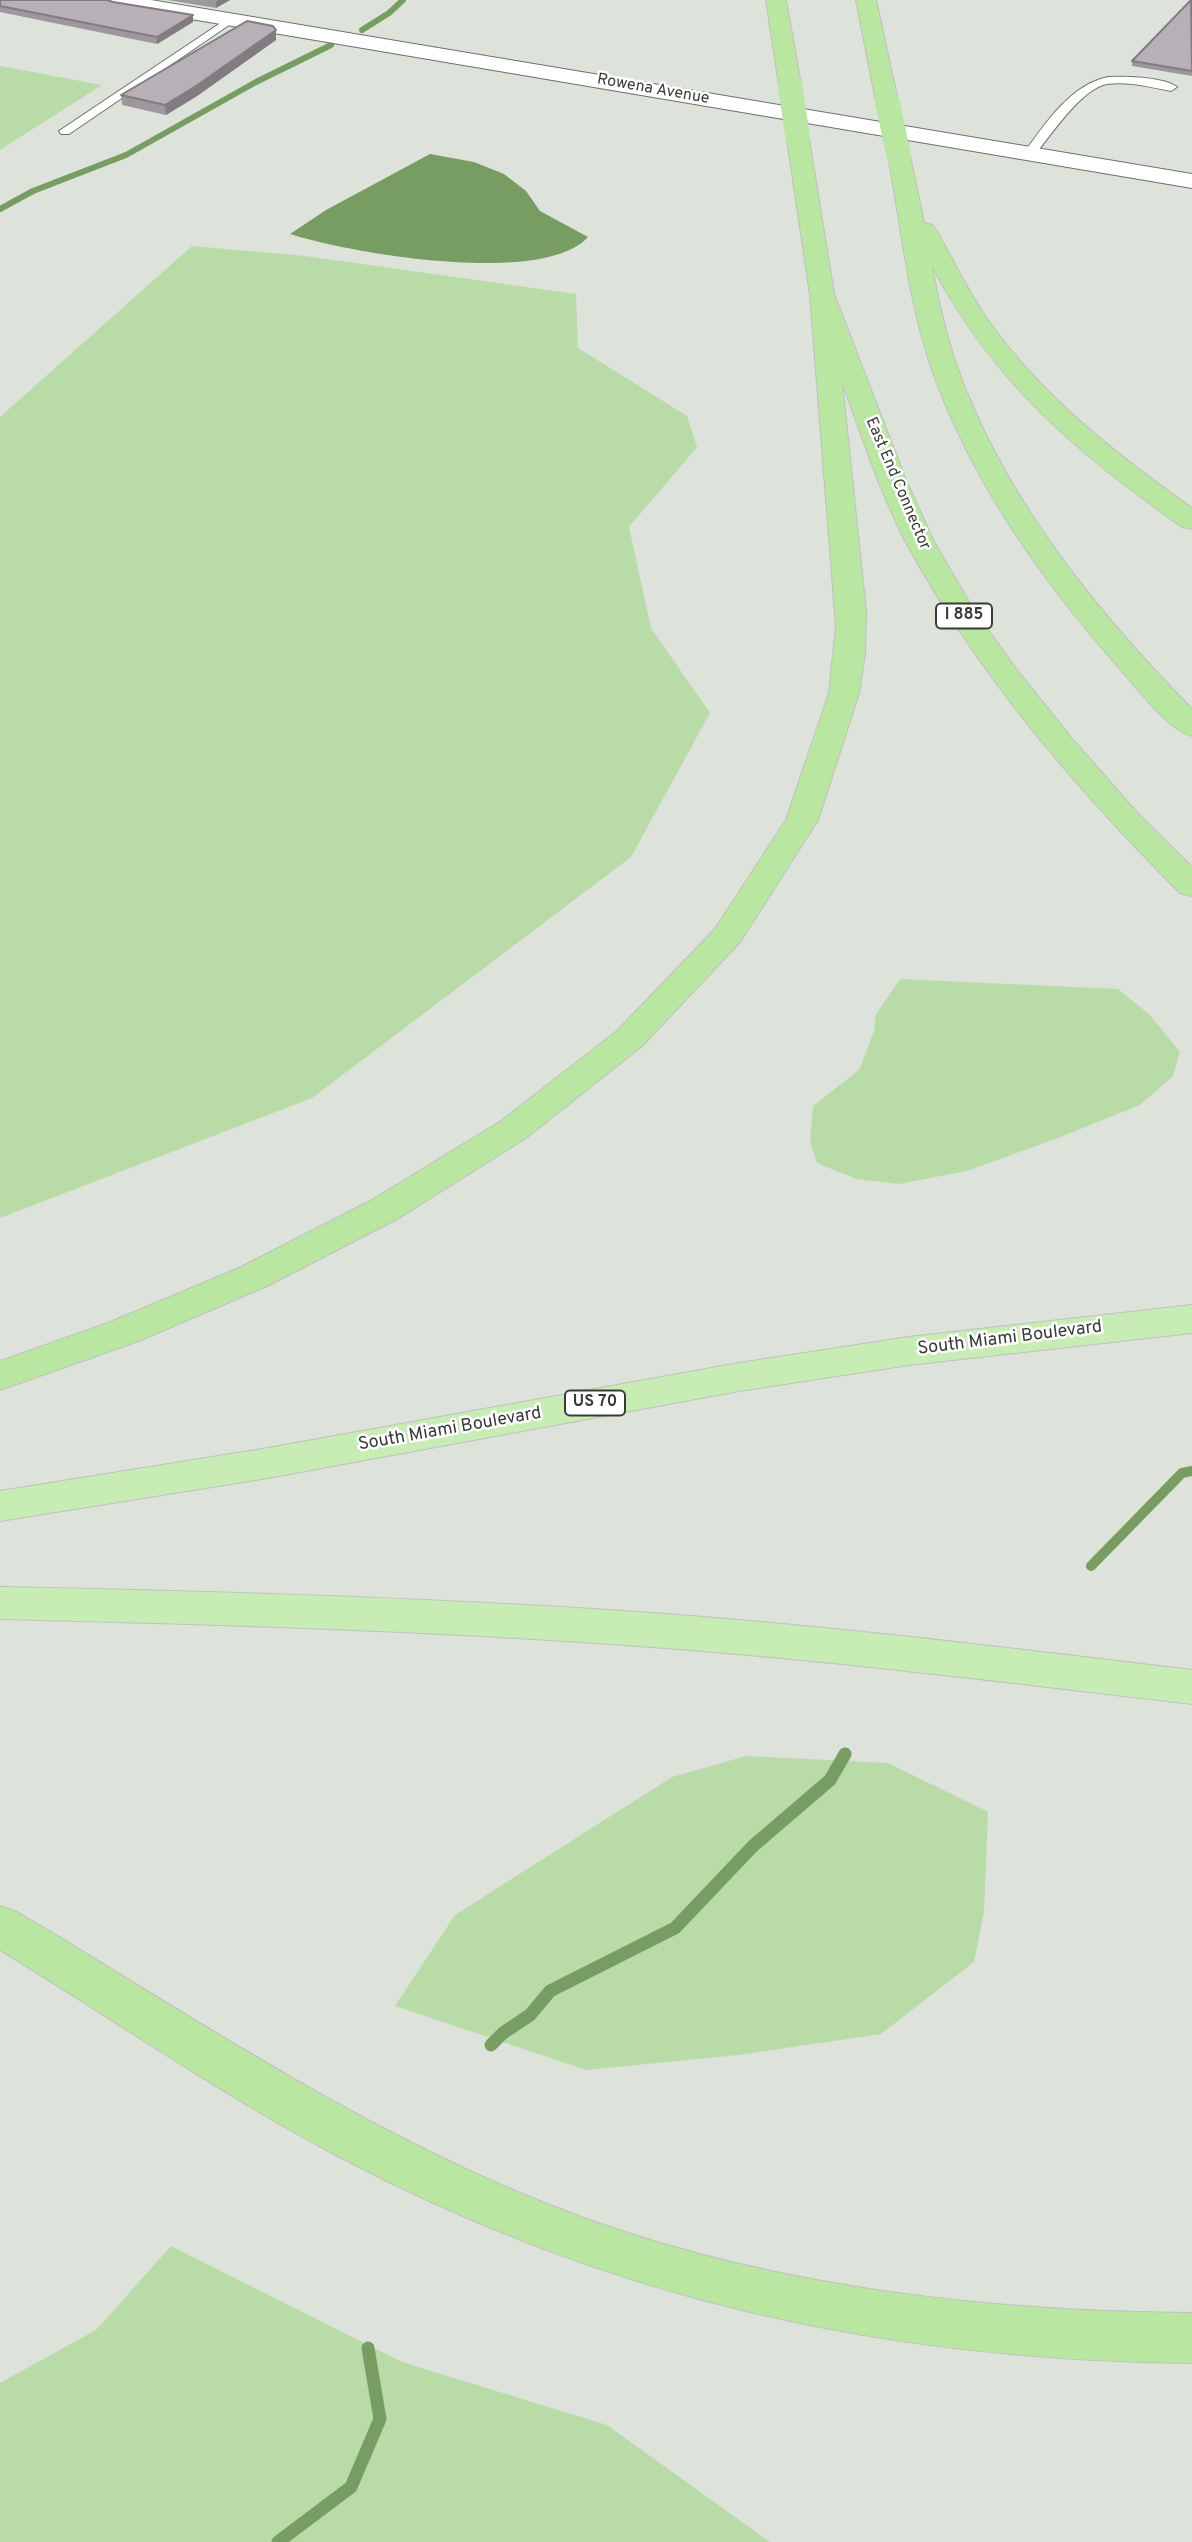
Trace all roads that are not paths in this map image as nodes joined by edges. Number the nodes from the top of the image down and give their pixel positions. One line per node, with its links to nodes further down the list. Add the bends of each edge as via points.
1 (114, 0): 4 (street, Rowena Avenue)
2 (776, 0): 10 (highway, East End Connector / I 885, bridge)
3 (866, 0): 9 (highway, bridge)
4 (231, 19): 6 (lane); 7 (street, Rowena Avenue)
5 (1171, 88): 7 (lane, via 1118,80 1099,82 1084,92)
6 (65, 131)
7 (1030, 153): 8 (street, Rowena Avenue)
8 (1192, 181)
9 (909, 203): 11 (highway, via 978,324 1018,374 1099,452); 12 (highway, via 943,365 994,473 1073,592)
10 (822, 294): 13 (highway, East End Connector / I 885, via 892,480 920,542 958,607 1062,747); 15 (highway, via 849,587 846,678 837,727 811,802 740,919 670,999 618,1048 527,1118 408,1196 343,1233 198,1301)
11 (1192, 521)
12 (1192, 727)
13 (1192, 886)
14 (1192, 1318): 16 (highway, South Miami Boulevard / US 70, via 909,1351 739,1377 268,1463)
15 (0, 1376)
16 (0, 1506)
17 (0, 1602): 18 (highway, via 266,1610 638,1630 832,1646)
18 (1192, 1687)
19 (0, 1926): 20 (highway, via 352,2138 553,2230 779,2296 900,2317 1019,2332)
20 (1192, 2338)

